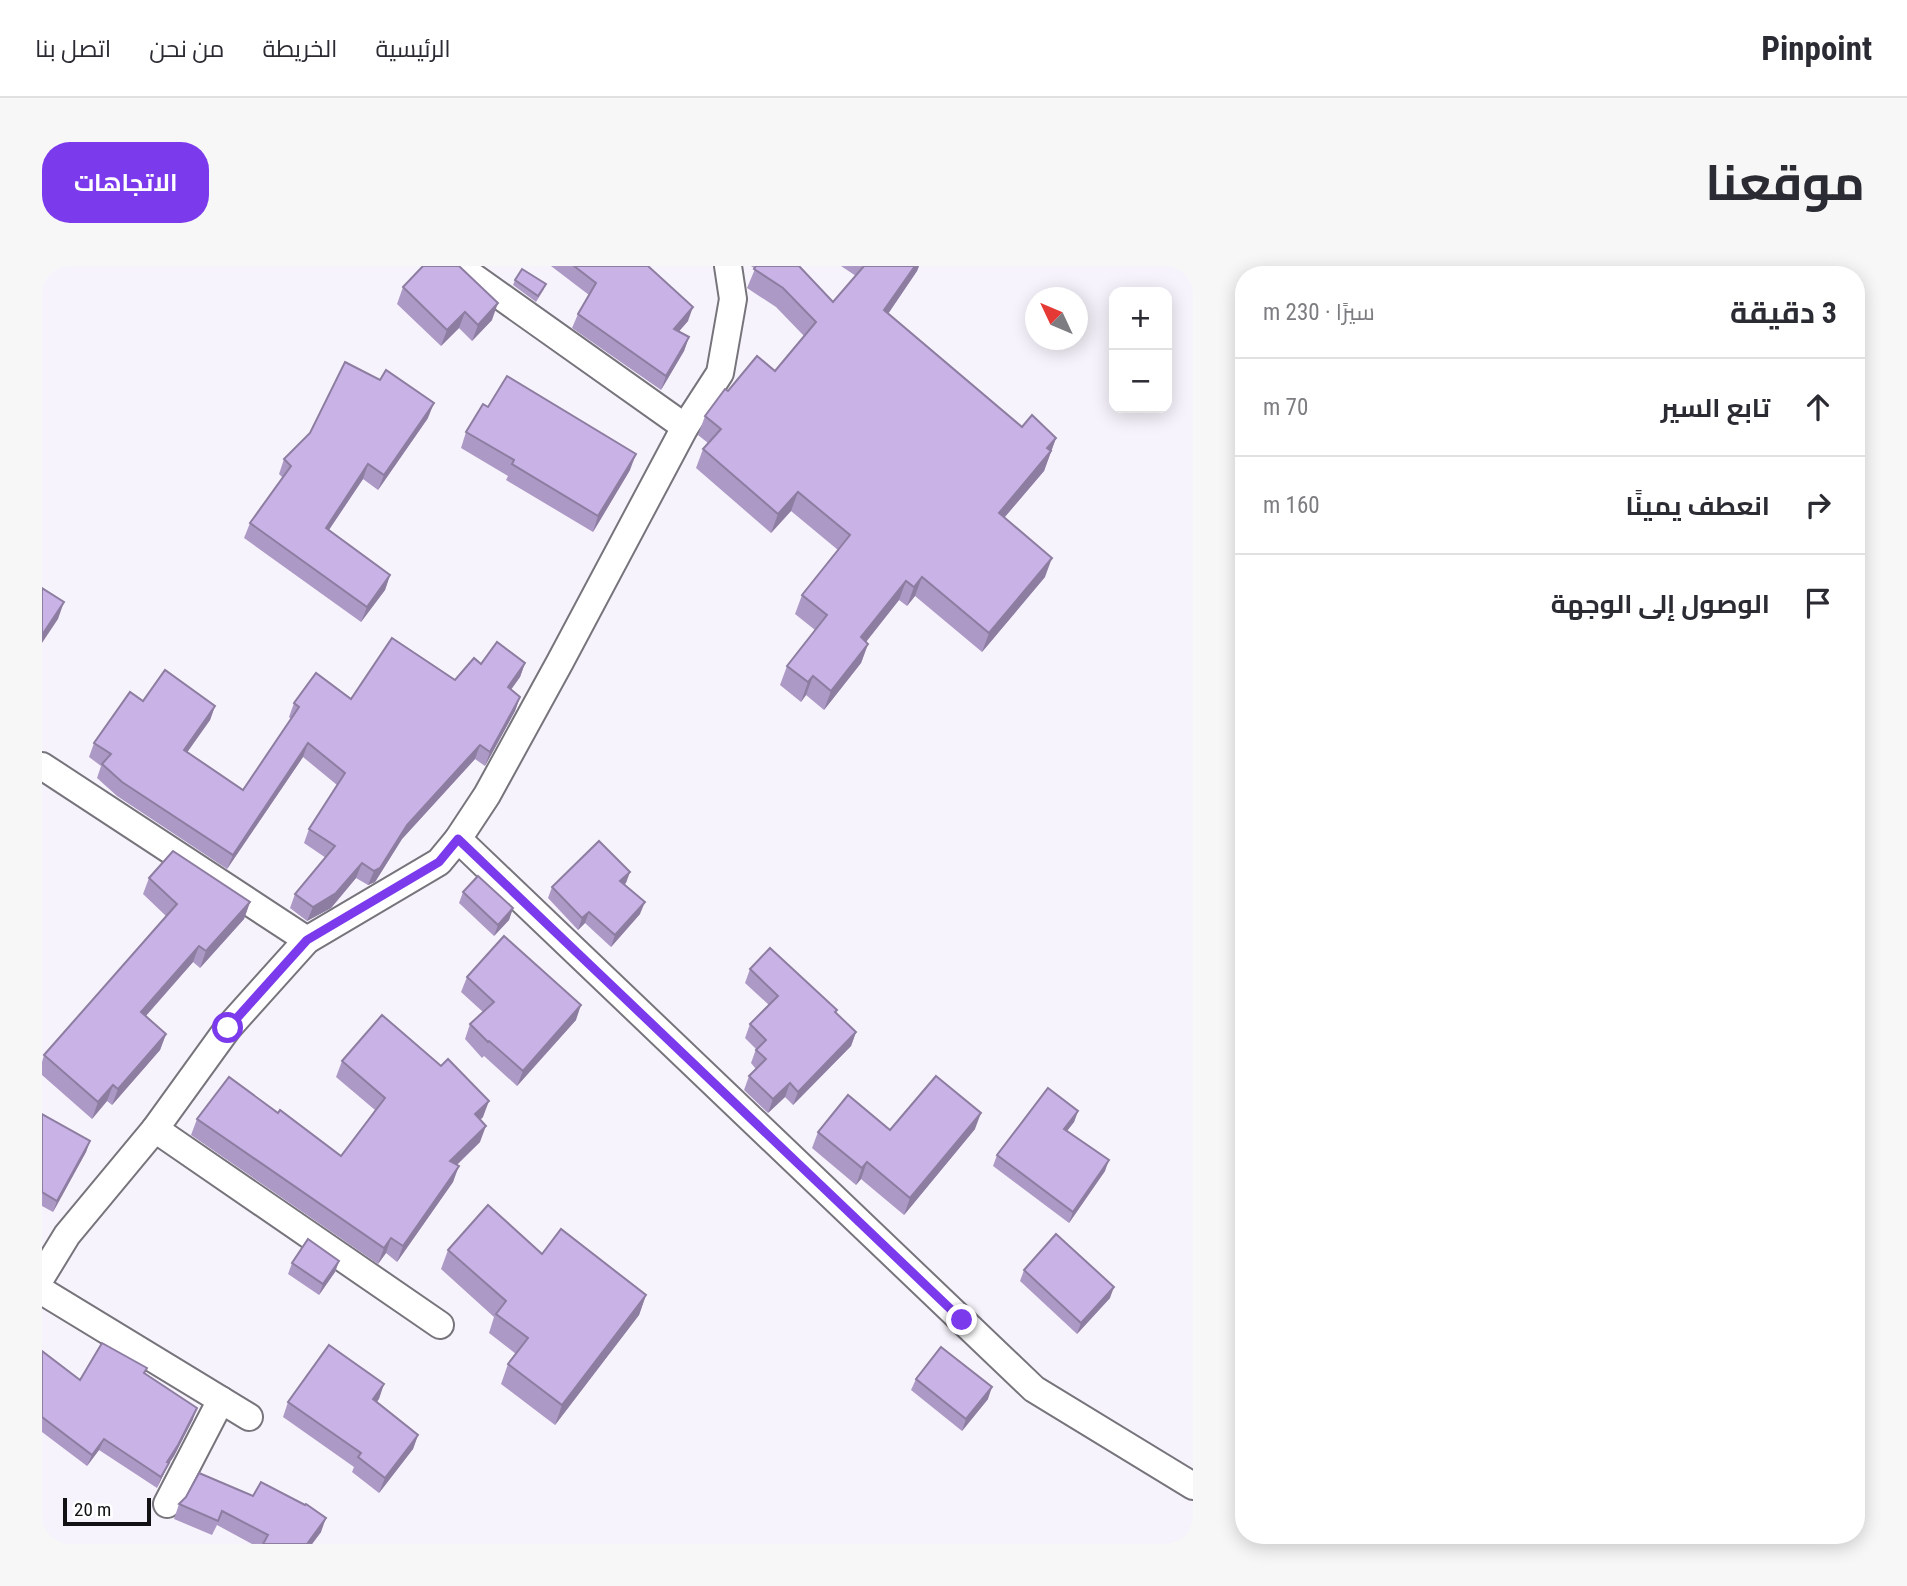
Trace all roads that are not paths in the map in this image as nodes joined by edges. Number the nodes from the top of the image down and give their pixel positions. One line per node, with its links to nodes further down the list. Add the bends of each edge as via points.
1 (458, 266): 3 (street)
2 (728, 266): 3 (street, via 733,299 720,373)
3 (685, 427): 5 (street, via 560,663)
4 (42, 766): 6 (street)
5 (458, 839): 6 (street, via 439,862); 13 (street, via 1034,1390)
6 (307, 940): 7 (street, via 228,1028)
7 (155, 1129): 8 (street, via 67,1235); 10 (street)
8 (42, 1276)
9 (42, 1291): 11 (street)
10 (440, 1325)
11 (220, 1400): 12 (street); 14 (street)
12 (249, 1417)
13 (1193, 1486)
14 (167, 1504)

